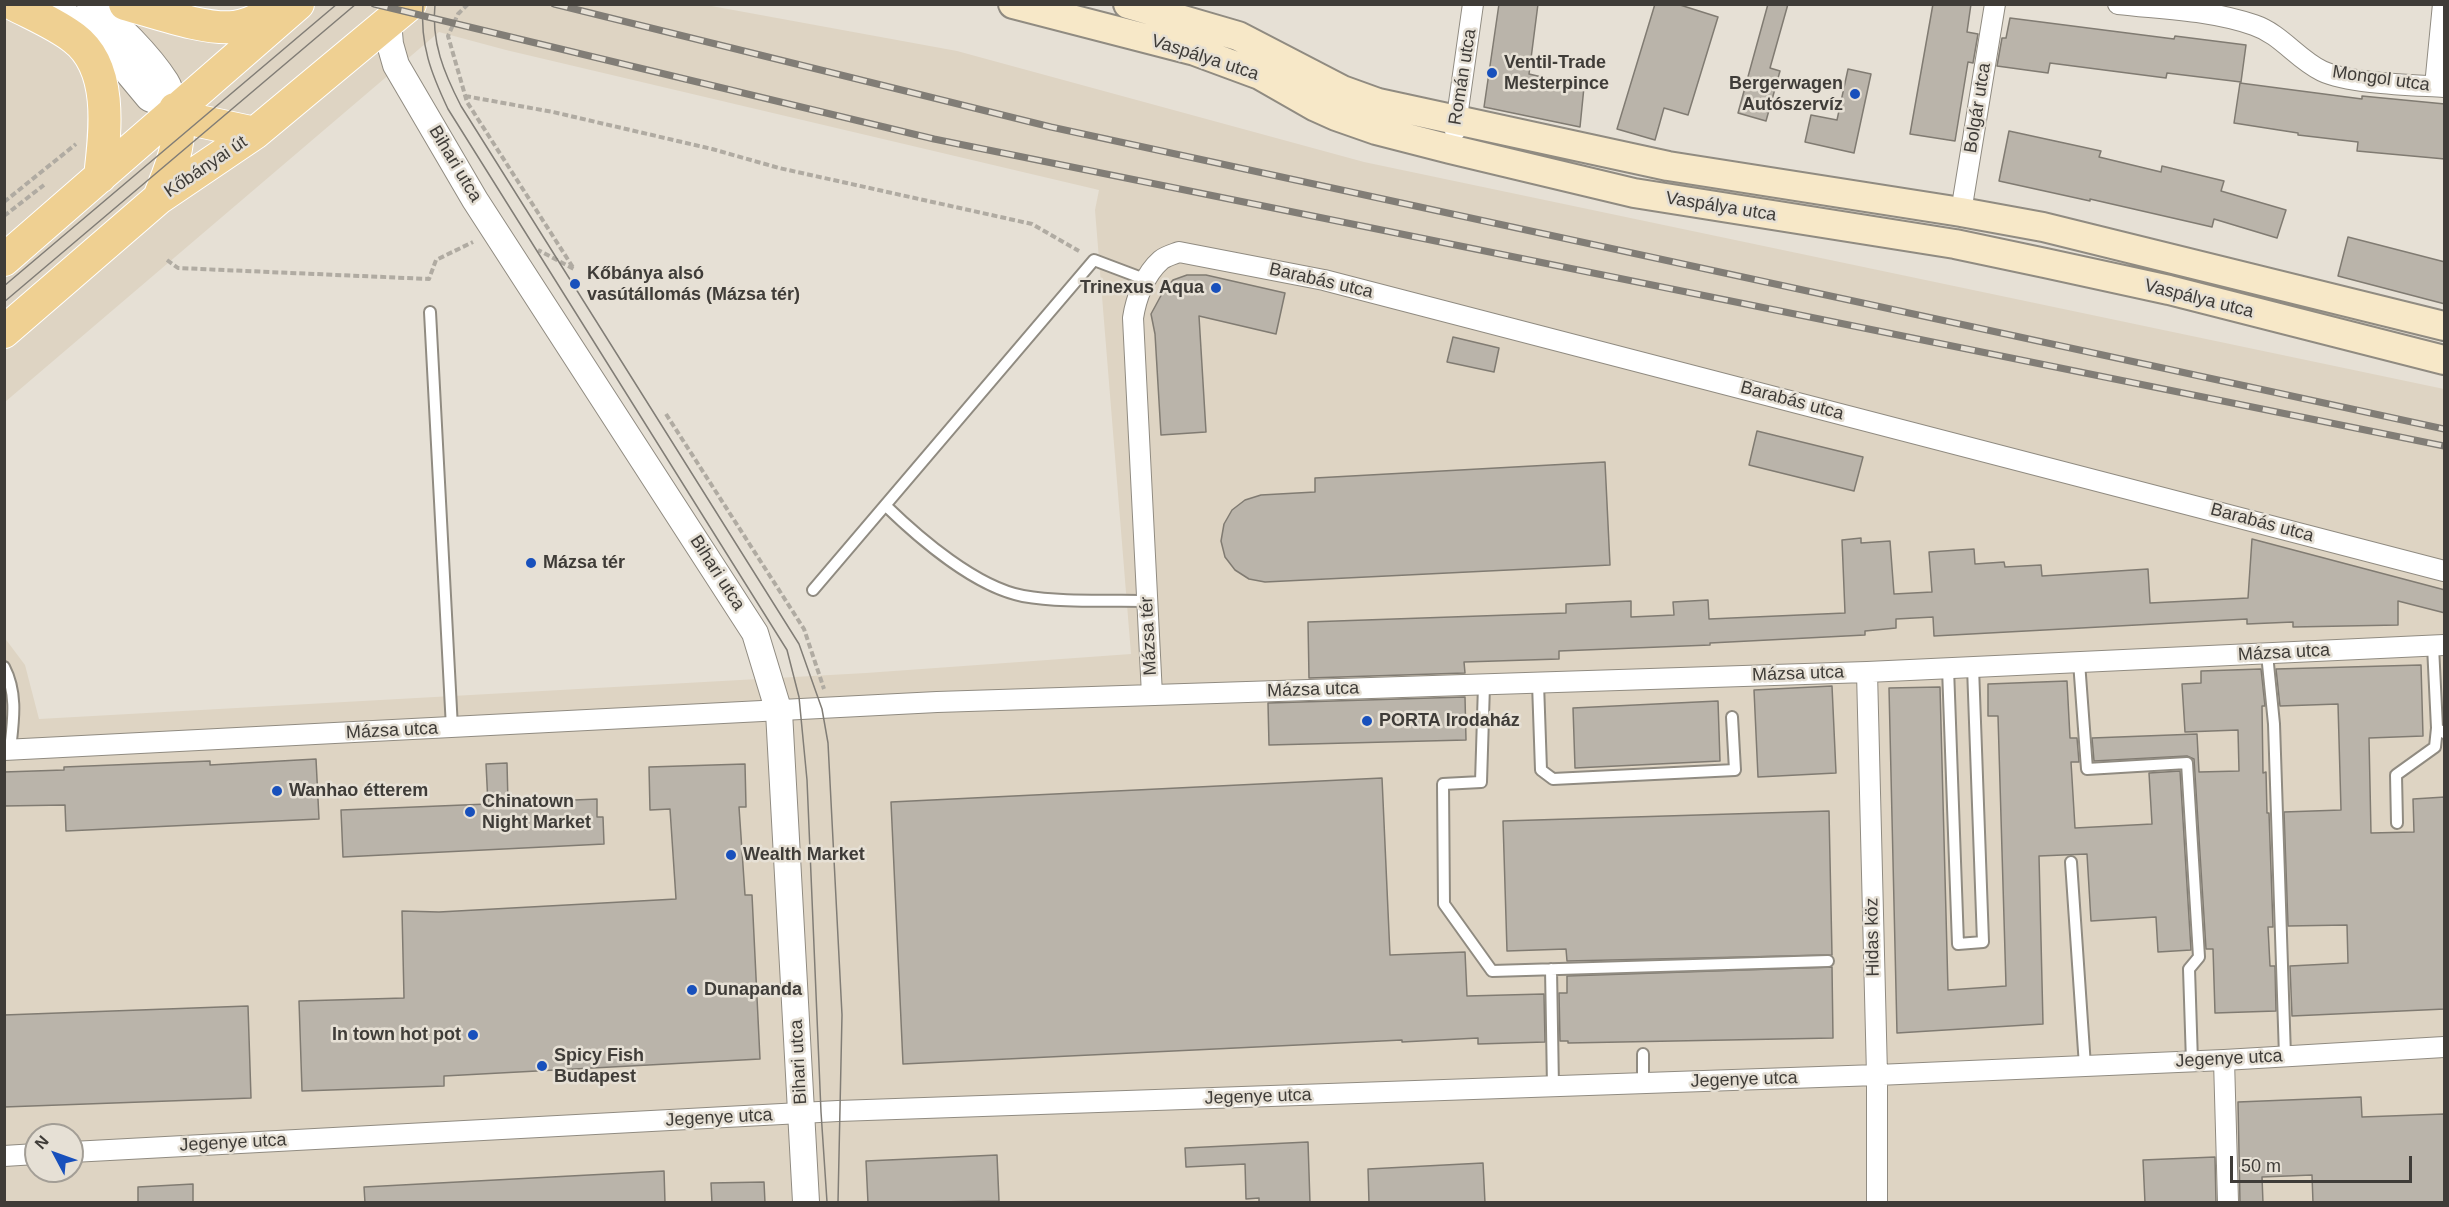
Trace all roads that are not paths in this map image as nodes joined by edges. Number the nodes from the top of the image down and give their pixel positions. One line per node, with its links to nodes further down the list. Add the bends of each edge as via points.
1 (13, 4): 19 (main road, via 61,28 88,52 97,70 105,117)
2 (21, 4): 15 (street, via 63,14 84,25 149,98)
3 (90, 4): 15 (street, via 130,39 168,84)
4 (125, 4): 5 (main road, via 213,26 234,27)
5 (285, 4)
6 (298, 4): 15 (main road)
7 (1128, 4): 16 (main road, Vaspálya utca, via 1238,36 1342,90)
8 (1473, 4): 16 (street, Román utca)
9 (1995, 4): 22 (street, Bolgár utca)
10 (2118, 4): 14 (street, Mongol utca, via 2241,21 2273,34 2324,72)
11 (2443, 4): 14 (street)
12 (1014, 5): 18 (main road, Vaspálya utca, via 1195,51 1260,75 1336,116)
13 (399, 13): 17 (main road, Kőbányai út); 45 (street, Bihari utca, via 390,44 396,65 496,231 755,633)
14 (2440, 87)
15 (175, 110): 17 (main road, via 199,121); 19 (main road); 21 (main road, via 178,139)
16 (1458, 119): 18 (street, Román utca); 20 (main road, Vaspálya utca, via 1668,166)
17 (255, 133): 21 (main road, Kőbányai út)
18 (1450, 149): 23 (main road, Vaspálya utca, via 1634,193)
19 (100, 177): 25 (main road)
20 (1831, 192): 22 (main road, Vaspálya utca); 23 (main road)
21 (159, 198): 29 (main road, Kőbányai út)
22 (1961, 212): 24 (main road); 28 (main road, Vaspálya utca, via 2171,257)
23 (1826, 223): 24 (main road, Vaspálya utca)
24 (1955, 244): 30 (main road, Vaspálya utca, via 2169,290)
25 (4, 260)
26 (1147, 280): 31 (lane, via 1094,260); 32 (street, Barabás utca, via 1161,260 1179,252 1323,280); 34 (street, Mázsa tér, via 1137,297 1133,318)
27 (430, 312): 47 (lane)
28 (2445, 326)
29 (4, 332)
30 (2445, 360)
31 (886, 506): 33 (lane); 34 (lane, via 967,572 993,586 1041,598)
32 (2445, 570)
33 (813, 590)
34 (1147, 601): 44 (street, Mázsa tér)
35 (2439, 645): 36 (street, Mázsa utca); 48 (lane)
36 (2267, 654): 37 (street, Mázsa utca); 56 (lane, via 2274,724)
37 (2079, 662): 39 (street, Mázsa utca); 58 (lane, via 2087,769 2187,763 2199,957 2189,969)
38 (4, 667): 49 (lane, via 13,690 14,710)
39 (1973, 667): 40 (street, Mázsa utca); 40 (lane, via 1983,942 1958,944)
40 (1948, 668): 41 (street, Mázsa utca)
41 (1867, 672): 42 (street, Mázsa utca); 60 (street, Hidas köz)
42 (1538, 683): 43 (street, Mázsa utca); 46 (lane, via 1541,770 1553,778 1735,770)
43 (1484, 684): 44 (street, Mázsa utca); 53 (lane, via 1481,782 1443,784 1444,903 1492,971)
44 (1152, 695): 45 (street, Mázsa tér)
45 (779, 712): 47 (street, Mázsa utca); 63 (street, Bihari utca)
46 (1732, 717)
47 (452, 728): 49 (street, Mázsa utca)
48 (2441, 731): 50 (lane, via 2435,747 2396,775)
49 (7, 750)
50 (2397, 823)
51 (2071, 862): 59 (lane)
52 (1828, 961): 53 (lane)
53 (1551, 969): 62 (lane)
54 (2445, 1047): 56 (street, Jegenye utca)
55 (1643, 1054): 61 (lane)
56 (2285, 1056): 57 (street, Jegenye utca)
57 (2224, 1060): 58 (street, Jegenye utca); 69 (street)
58 (2192, 1062): 59 (street, Jegenye utca)
59 (2085, 1066): 60 (street, Jegenye utca)
60 (1876, 1075): 61 (street, Jegenye utca); 68 (street, Hidas köz)
61 (1643, 1083): 62 (street, Jegenye utca)
62 (1553, 1087): 63 (street, Jegenye utca)
63 (802, 1113): 64 (street, Jegenye utca); 67 (street, Bihari utca)
64 (84, 1151)
65 (24, 1155): 66 (street)
66 (4, 1156)
67 (806, 1203)
68 (1877, 1203)
69 (2228, 1203)

